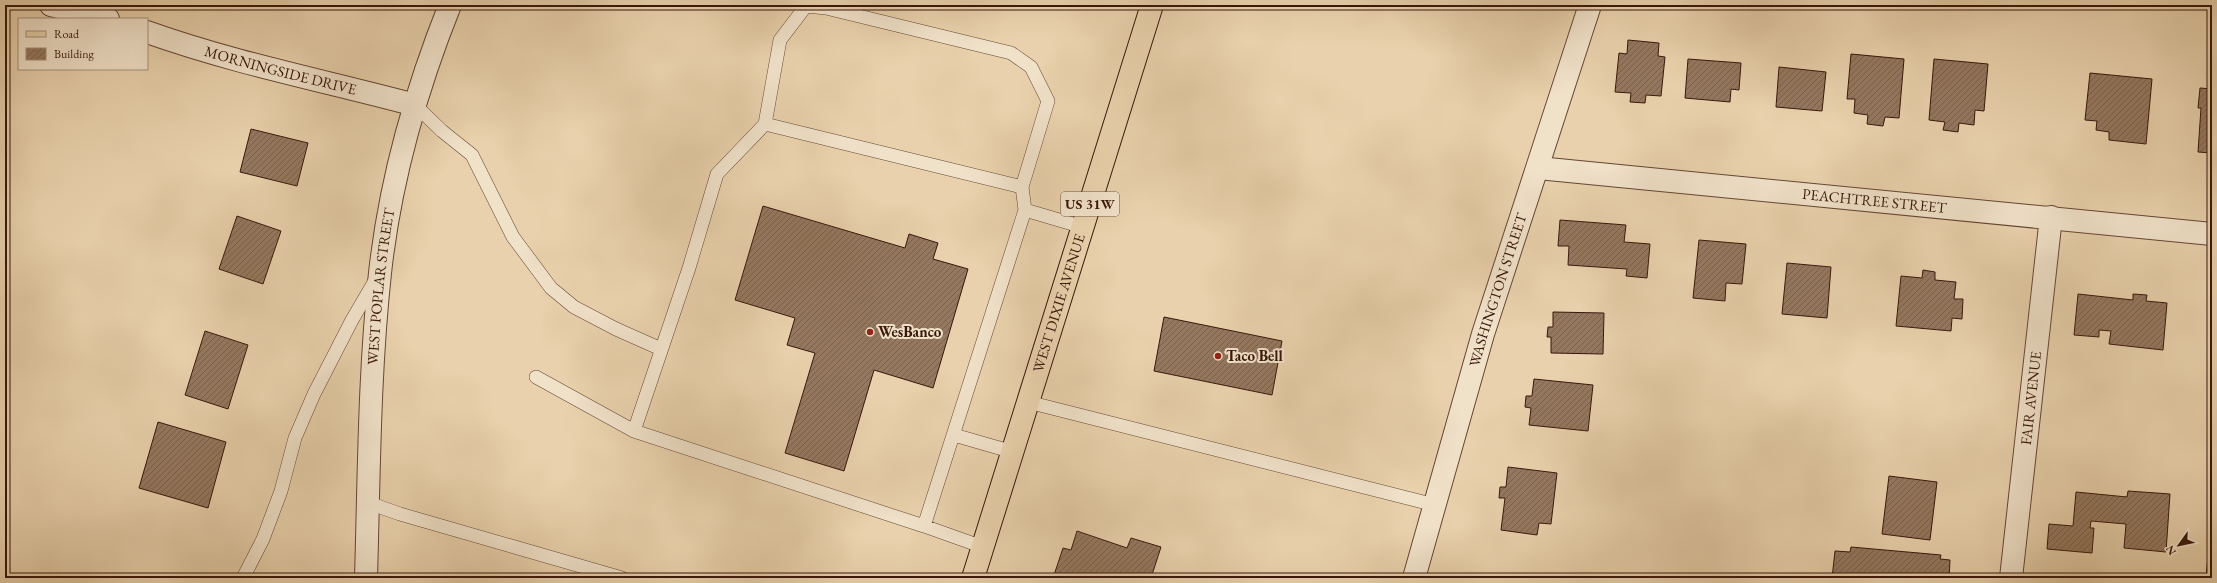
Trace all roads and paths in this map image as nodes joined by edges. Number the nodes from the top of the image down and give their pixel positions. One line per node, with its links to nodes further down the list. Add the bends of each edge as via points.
1 (51, 5): 5 (street)
2 (450, 5): 7 (street, WEST POPLAR STREET, via 430,55)
3 (1152, 5): 13 (main road, WEST DIXIE AVENUE / US 31W)
4 (1590, 5): 9 (street, WASHINGTON STREET)
5 (104, 18)
6 (148, 32): 7 (street, MORNINGSIDE DRIVE, via 180,44)
7 (415, 105): 15 (street, WEST POPLAR STREET, via 392,198); 16 (lane, via 442,132 472,155 513,237 551,288 574,307)
8 (764, 124): 10 (lane); 10 (lane, via 780,40 793,22 806,6 849,13 1011,53 1031,67 1048,101); 16 (lane, via 718,174)
9 (1538, 168): 12 (street, PEACHTREE STREET); 23 (street, WASHINGTON STREET, via 1483,334)
10 (1022, 187): 11 (lane)
11 (1025, 210): 13 (lane); 20 (lane)
12 (2051, 217): 14 (street, PEACHTREE STREET); 31 (street, FAIR AVENUE)
13 (1083, 227): 18 (main road, WEST DIXIE AVENUE / US 31W)
14 (2212, 234)
15 (380, 272): 22 (street, WEST POPLAR STREET, via 374,346); 26 (lane, via 314,394 295,438 281,491 263,539)
16 (661, 349): 19 (lane)
17 (536, 377): 19 (lane)
18 (1028, 402): 21 (main road, WEST DIXIE AVENUE / US 31W); 23 (lane)
19 (634, 431): 24 (lane)
20 (954, 435): 21 (lane); 24 (lane)
21 (1013, 452): 25 (main road, WEST DIXIE AVENUE / US 31W)
22 (369, 502): 27 (street, WEST POPLAR STREET); 28 (lane, via 400,514)
23 (1434, 505): 30 (street, WASHINGTON STREET)
24 (924, 526): 25 (lane)
25 (983, 547): 29 (main road, WEST DIXIE AVENUE / US 31W)
26 (243, 578)
27 (366, 578)
28 (622, 578)
29 (973, 578)
30 (1414, 578)
31 (2011, 578)

